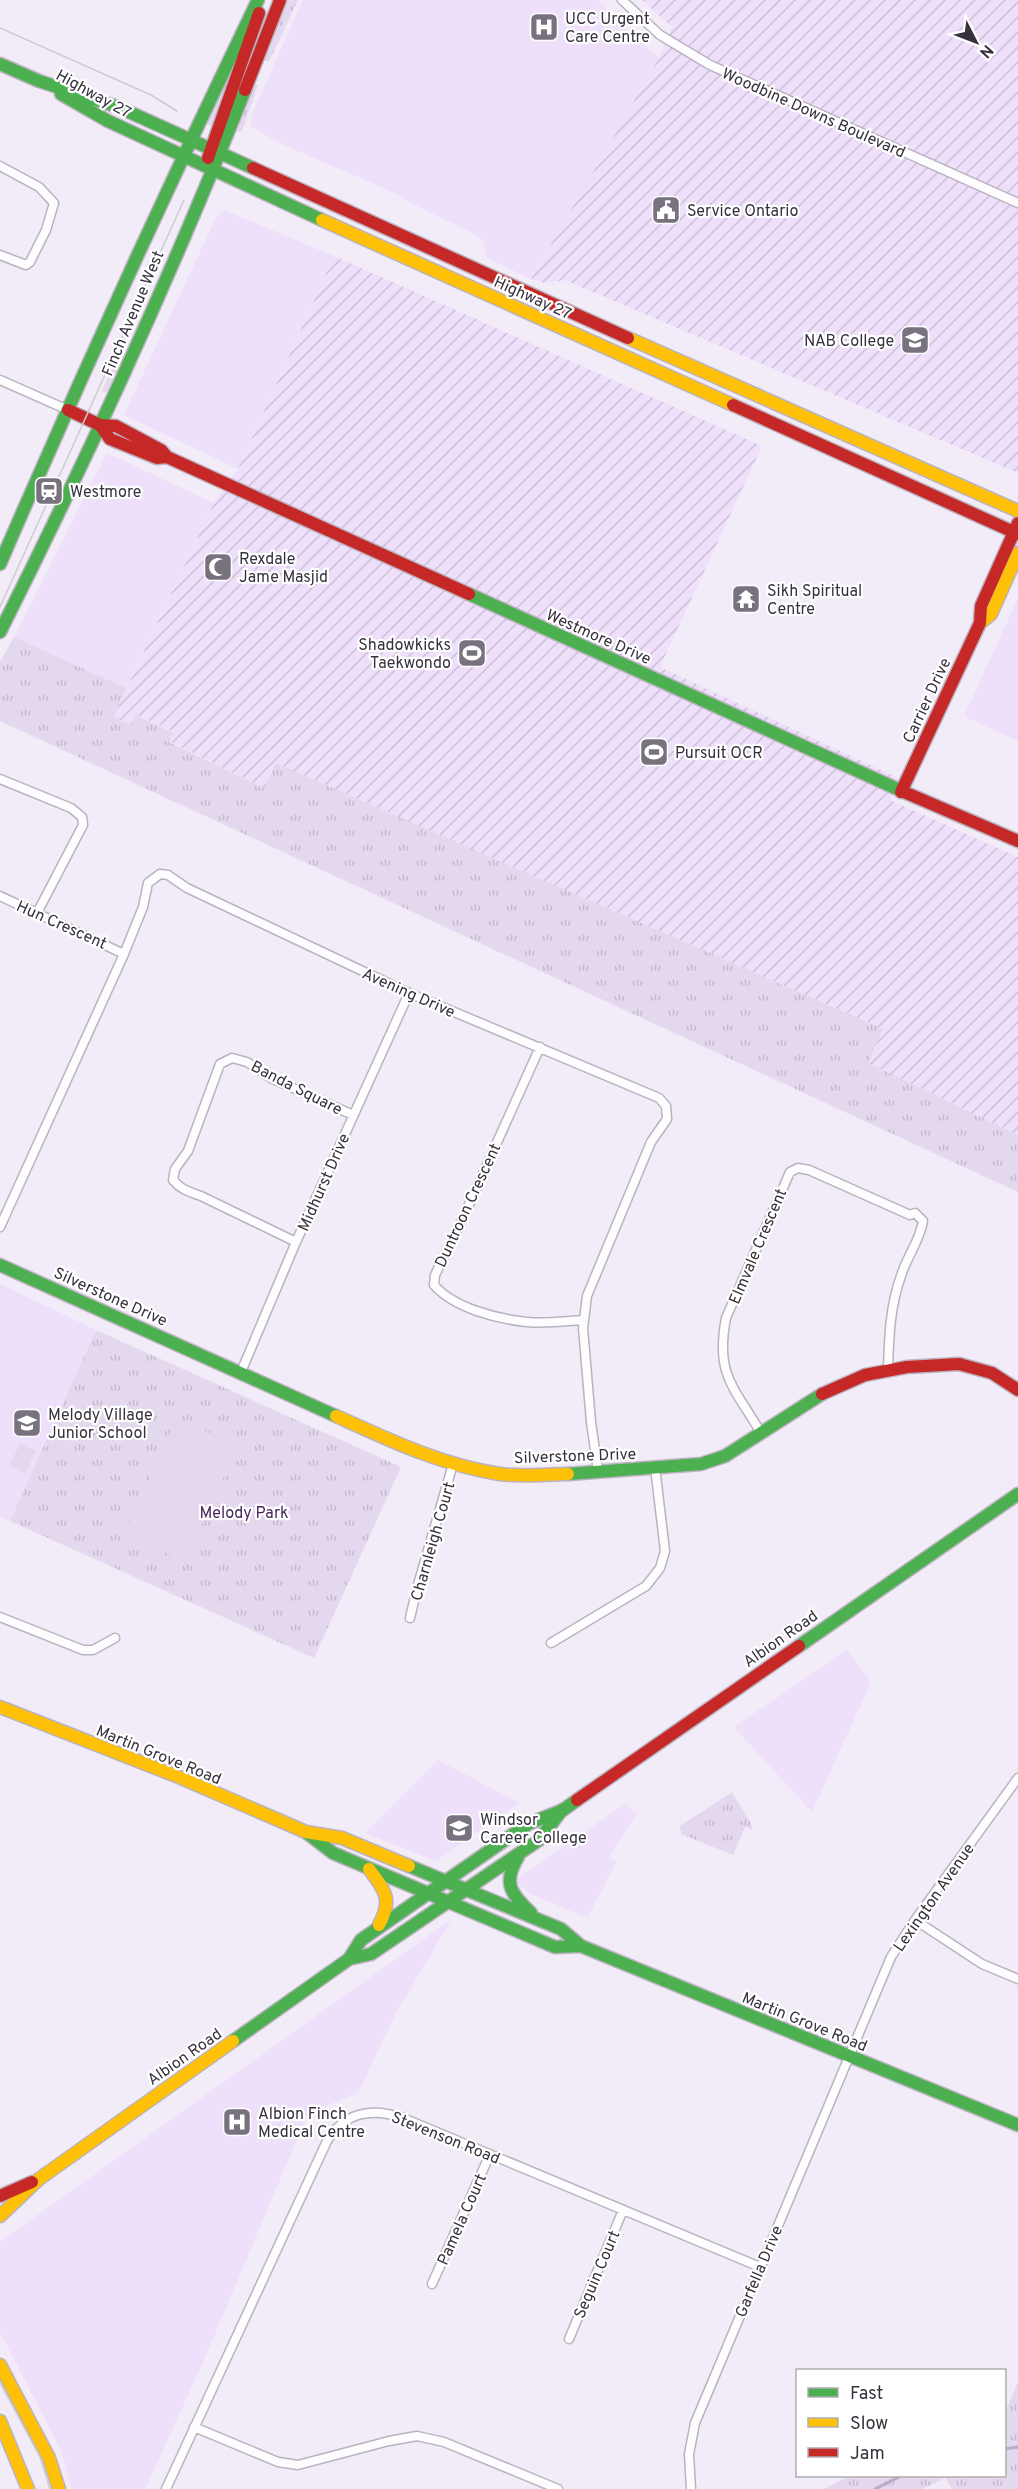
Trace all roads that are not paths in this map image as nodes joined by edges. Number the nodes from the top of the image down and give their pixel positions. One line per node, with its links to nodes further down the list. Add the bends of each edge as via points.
1 (260, 0): 6 (main road, Finch Avenue West); 7 (main road, Finch Avenue West)
2 (280, 0): 7 (main road, Finch Avenue West)
3 (622, 0): 11 (street, Woodbine Downs Boulevard, via 660,35 710,65)
4 (0, 64): 5 (main road, Highway 27)
5 (39, 81): 6 (main road, Highway 27, via 118,106); 8 (main road, Highway 27, via 108,122)
6 (191, 139): 7 (main road, Highway 27); 8 (main road, Finch Avenue West)
7 (216, 150): 10 (main road, Finch Avenue West); 16 (main road, Highway 27)
8 (184, 157): 10 (main road, Highway 27); 14 (main road, Finch Avenue West)
9 (0, 166): 12 (street, via 39,187 54,203 30,262 17,263)
10 (208, 168): 15 (main road, Finch Avenue West); 17 (main road, Highway 27)
11 (1018, 203)
12 (0, 255)
13 (0, 380): 14 (street, Westmore Drive)
14 (68, 410): 15 (main road, Westmore Drive); 19 (main road, Finch Avenue West)
15 (100, 425): 21 (main road, Finch Avenue West); 23 (main road, Westmore Drive, via 116,426 167,457)
16 (1018, 511)
17 (1017, 529): 20 (main road, Carrier Drive, via 981,606)
18 (1018, 553): 20 (main road, Carrier Drive, via 991,614)
19 (0, 564)
20 (980, 623): 23 (main road, Carrier Drive)
21 (0, 632)
22 (0, 779): 26 (street, via 71,808 82,817 82,825)
23 (901, 792): 24 (main road, Westmore Drive)
24 (1018, 841)
25 (0, 896): 26 (street, Hun Crescent)
26 (37, 913): 27 (street, Hun Crescent)
27 (124, 954): 28 (street, Avening Drive, via 148,883 160,874 168,875 187,888); 31 (street, Avening Drive)
28 (409, 993): 29 (street, Avening Drive); 30 (street, Midhurst Drive)
29 (540, 1047): 34 (street, Avening Drive, via 658,1098 666,1106 667,1119 651,1142 602,1257 587,1296); 34 (street, Duntroon Crescent, via 435,1275 434,1285 466,1307 501,1317 530,1322)
30 (353, 1115): 32 (street, Midhurst Drive); 32 (street, Banda Square, via 271,1078 247,1062 232,1058 220,1064 188,1151 175,1169 173,1180 178,1187)
31 (0, 1227)
32 (296, 1242): 36 (street, Midhurst Drive)
33 (0, 1264): 36 (main road, Silverstone Drive)
34 (583, 1320): 41 (street, Avening Drive)
35 (888, 1369): 37 (main road, Silverstone Drive, via 959,1364 992,1373); 38 (main road, Silverstone Drive, via 838,1385); 38 (street, Elmvale Crescent, via 891,1310 923,1221 915,1214 909,1215 798,1168 790,1172 726,1318 722,1338 730,1386)
36 (241, 1372): 39 (main road, Silverstone Drive, via 422,1455)
37 (1018, 1390)
38 (761, 1433): 40 (main road, Silverstone Drive, via 714,1461)
39 (453, 1464): 41 (main road, Silverstone Drive, via 502,1474); 44 (street, Charnleigh Court)
40 (655, 1467): 41 (main road, Silverstone Drive); 46 (street, via 665,1551 660,1568 646,1586)
41 (598, 1471)
42 (1018, 1494): 49 (main road, Albion Road)
43 (0, 1617): 45 (street, via 83,1650 93,1650)
44 (410, 1618)
45 (115, 1638)
46 (551, 1643)
47 (0, 1707): 50 (main road, Martin Grove Road)
48 (1018, 1778): 58 (street, Lexington Avenue)
49 (562, 1810): 51 (main road, Albion Road, via 538,1840); 53 (main road, Albion Road, via 528,1824)
50 (306, 1832): 52 (main road, Martin Grove Road, via 333,1852); 53 (main road, Martin Grove Road, via 342,1838)
51 (521, 1852): 54 (main road, Albion Road); 57 (main road, via 511,1869 509,1883 514,1896)
52 (369, 1868): 55 (main road, Martin Grove Road); 59 (main road, via 383,1887 388,1903)
53 (446, 1881): 54 (main road, Martin Grove Road); 55 (main road, Albion Road)
54 (466, 1890): 56 (main road, Albion Road); 57 (main road, Martin Grove Road)
55 (429, 1893): 56 (main road, Martin Grove Road); 59 (main road, Albion Road)
56 (449, 1902): 60 (main road, Martin Grove Road, via 555,1947); 61 (main road, Albion Road, via 371,1954)
57 (536, 1918): 60 (main road, Martin Grove Road, via 561,1929)
58 (915, 1920): 62 (street, via 982,1964); 63 (street, Lexington Avenue, via 891,1957)
59 (375, 1930): 61 (main road, Albion Road, via 361,1940)
60 (581, 1946): 63 (main road, Martin Grove Road)
61 (349, 1959): 66 (main road, Albion Road)
62 (1018, 1979)
63 (848, 2057): 64 (main road, Martin Grove Road); 70 (street, Garfella Drive)
64 (1018, 2125)
65 (489, 2154): 68 (street, Stevenson Road); 71 (street, Pamela Court); 75 (street, Stevenson Road, via 390,2114 368,2111 341,2124 327,2141)
66 (39, 2179): 67 (main road, Albion Road); 69 (main road, Albion Road)
67 (0, 2196)
68 (623, 2210): 70 (street, Stevenson Road); 72 (street, Seguin Court)
69 (0, 2216)
70 (760, 2267): 80 (street, Garfella Drive, via 695,2423 689,2454)
71 (432, 2284)
72 (569, 2339)
73 (0, 2365): 77 (main road, via 49,2458)
74 (0, 2421): 76 (main road)
75 (194, 2427): 78 (street, Stevenson Road); 79 (street, via 278,2462 298,2465 417,2436 444,2442)
76 (28, 2489)
77 (59, 2489)
78 (166, 2489)
79 (558, 2489)
80 (691, 2489)

